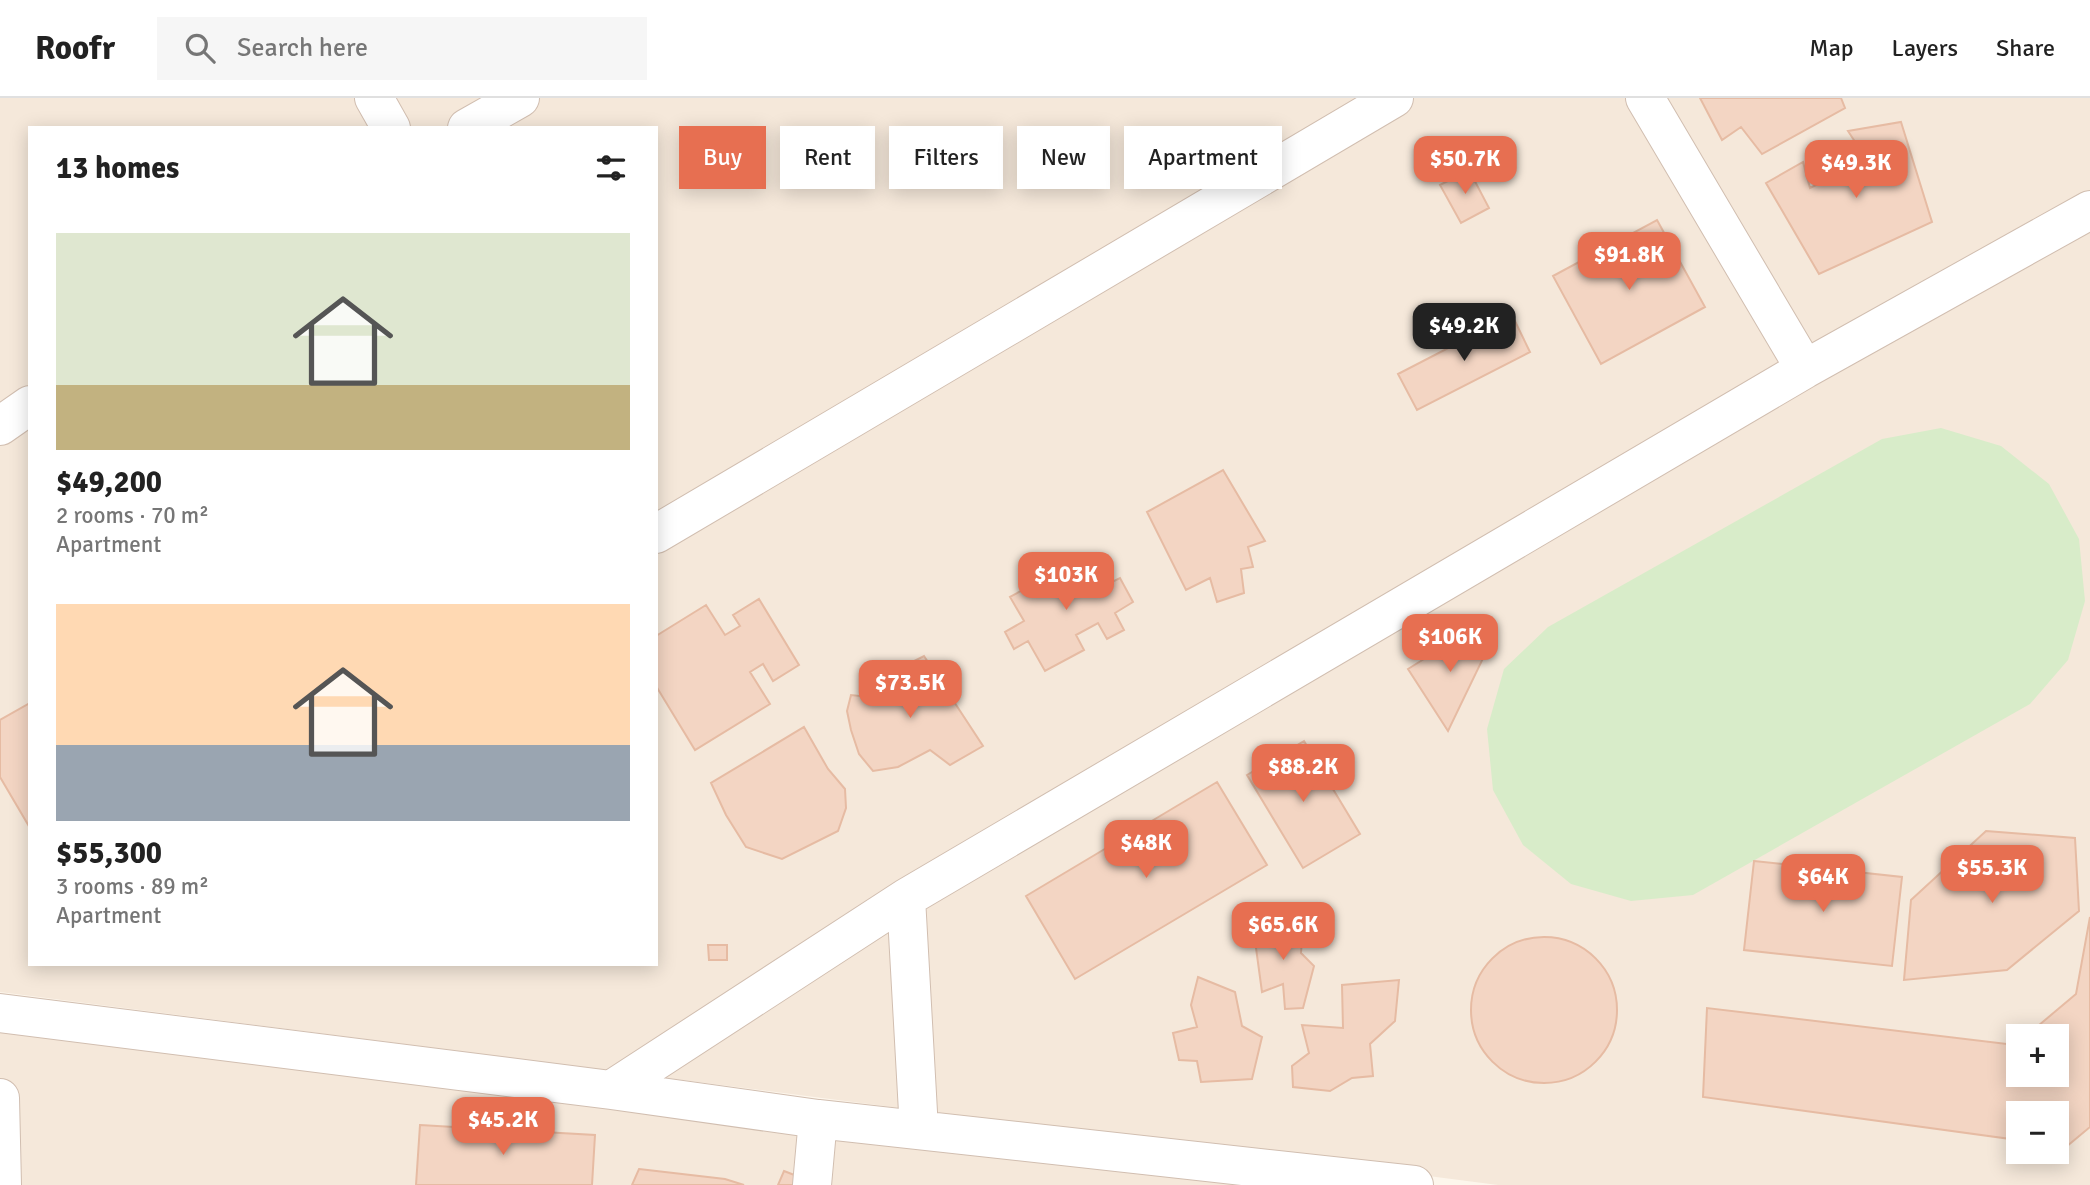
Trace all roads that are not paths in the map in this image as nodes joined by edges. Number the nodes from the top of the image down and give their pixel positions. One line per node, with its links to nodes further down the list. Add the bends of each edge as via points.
1 (374, 98): 5 (street)
2 (520, 98): 6 (street)
3 (1394, 98): 9 (street)
4 (1645, 98): 8 (street)
5 (390, 126)
6 (471, 126)
7 (2090, 210): 8 (street)
8 (1805, 369): 10 (street)
9 (658, 533)
10 (906, 898): 12 (street); 15 (street)
11 (0, 1013): 12 (street)
12 (611, 1090): 14 (street)
13 (0, 1098): 17 (street)
14 (818, 1119): 15 (street); 18 (street)
15 (919, 1130): 16 (street)
16 (1239, 1175): 19 (street)
17 (2, 1185)
18 (812, 1185)
19 (1414, 1185)

